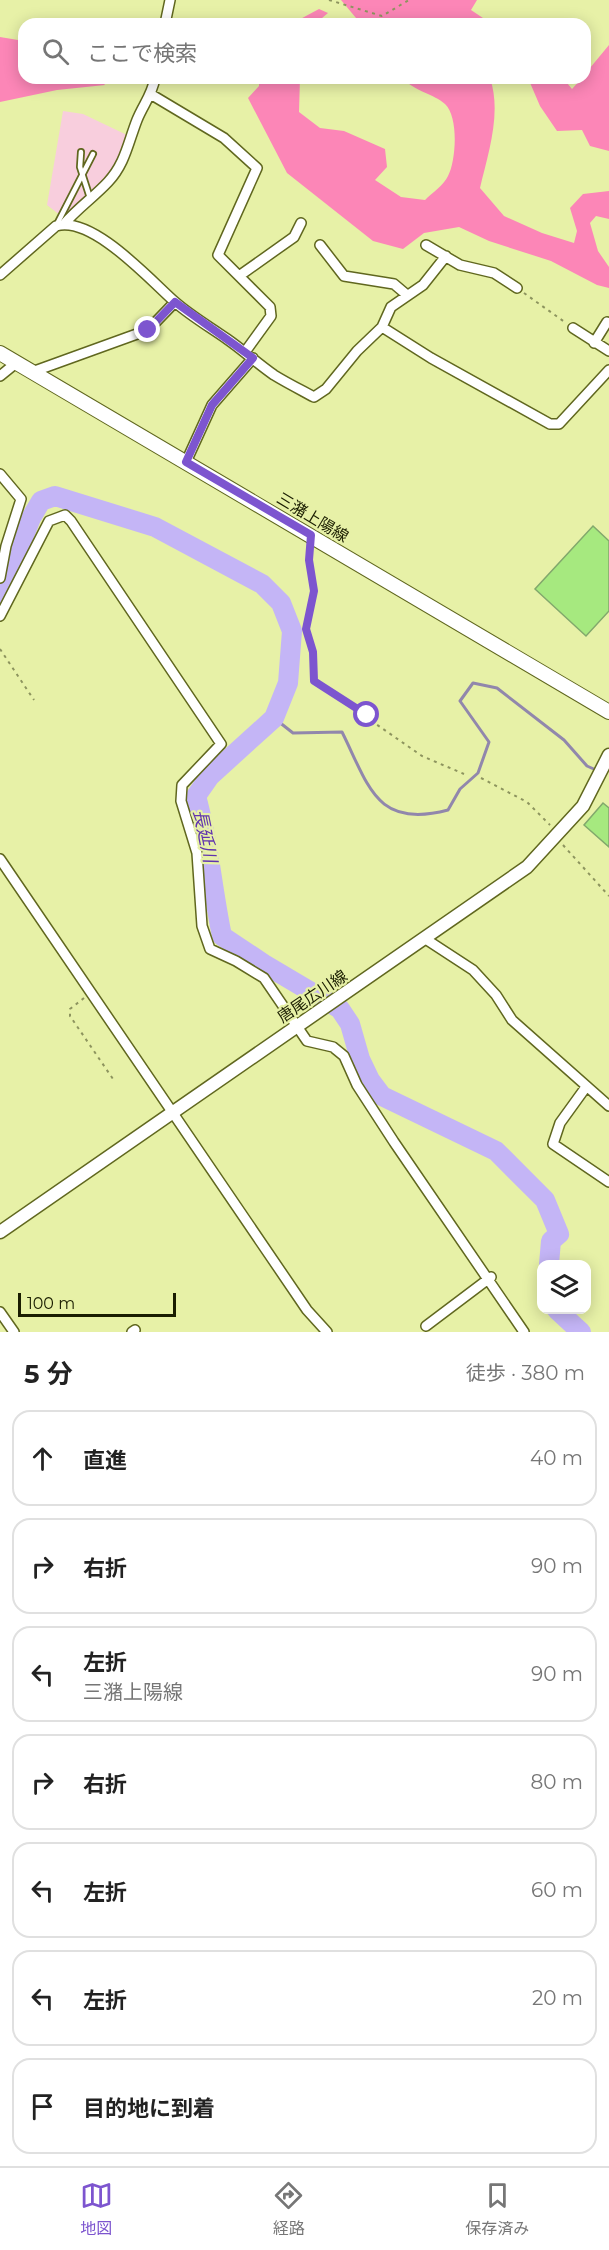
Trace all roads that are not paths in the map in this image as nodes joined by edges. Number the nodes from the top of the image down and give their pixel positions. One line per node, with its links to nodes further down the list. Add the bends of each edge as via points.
1 (170, 0): 2 (street)
2 (166, 18)
3 (154, 84): 4 (street)
4 (152, 95): 8 (street, via 138,119 126,158 110,181); 15 (street, via 224,138 257,168 218,255)
5 (81, 152): 7 (lane)
6 (93, 154): 7 (lane)
7 (82, 174): 8 (lane); 10 (lane)
8 (90, 198): 10 (street)
9 (301, 223): 15 (street, via 294,237)
10 (60, 225): 14 (street); 18 (street, via 96,236 116,249)
11 (320, 245): 17 (street, via 344,276 394,284)
12 (426, 245): 13 (street)
13 (446, 256): 16 (street, via 460,265 494,273); 17 (street, via 423,285)
14 (0, 275)
15 (239, 276): 23 (street, via 270,307 271,316)
16 (517, 288)
17 (407, 295): 20 (street, via 391,307)
18 (175, 302): 23 (street); 29 (street, via 148,330)
19 (607, 322): 22 (street)
20 (382, 327): 26 (street, via 326,389 314,397); 28 (street, via 550,424 559,424)
21 (573, 328): 22 (street)
22 (594, 343): 24 (street)
23 (245, 351): 26 (street)
24 (609, 351)
25 (0, 353): 27 (main road, 三潴上陽線)
26 (253, 358): 31 (street, via 212,405)
27 (16, 363): 29 (main road, 三潴上陽線); 30 (street)
28 (609, 370)
29 (32, 372): 31 (main road, 三潴上陽線)
30 (0, 376)
31 (186, 462): 35 (main road, 三潴上陽線)
32 (0, 474): 33 (street, via 21,499)
33 (0, 578)
34 (0, 616): 39 (street, via 49,520 65,515 221,744 182,785 181,793 197,853 202,926 210,949 236,961 272,987)
35 (609, 712)
36 (609, 755): 38 (main road, 唐尾広川線, via 583,806 556,838 526,867)
37 (0, 859): 42 (street)
38 (424, 938): 39 (main road, 唐尾広川線); 40 (street, via 473,970 512,1020)
39 (299, 1024): 42 (main road, 唐尾広川線); 45 (street, via 307,1041 333,1047 344,1056 357,1085 393,1142)
40 (586, 1087): 41 (street); 43 (street, via 560,1124 553,1144)
41 (609, 1106)
42 (172, 1111): 44 (main road, 唐尾広川線); 49 (street, via 307,1310)
43 (609, 1182)
44 (0, 1232)
45 (490, 1278): 47 (street); 50 (street)
46 (0, 1312): 48 (street)
47 (426, 1326)
48 (14, 1332)
49 (327, 1332)
50 (524, 1332)

